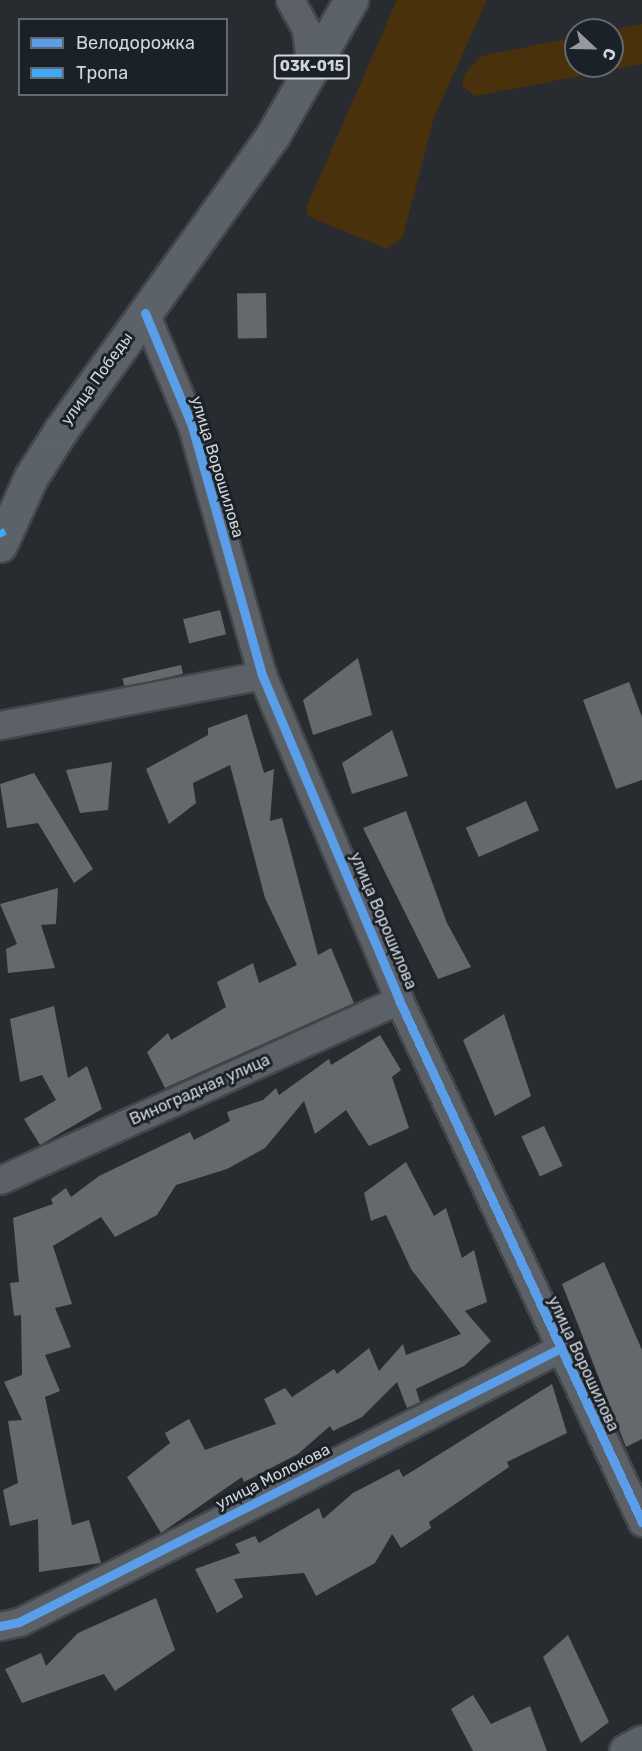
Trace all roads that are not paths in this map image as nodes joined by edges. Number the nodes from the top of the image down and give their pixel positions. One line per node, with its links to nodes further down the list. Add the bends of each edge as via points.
1 (290, 0): 3 (street, via 306,29 309,55)
2 (351, 0): 3 (main road, 03К-015)
3 (300, 88): 4 (main road, улица Победы / 03К-015, via 273,135)
4 (146, 313): 5 (main road, улица Победы / 03К-015, via 43,458); 6 (street, улица Ворошилова, via 192,426)
5 (0, 545)
6 (262, 675): 7 (street); 8 (street, улица Ворошилова)
7 (0, 725)
8 (399, 1000): 9 (street, Виноградная улица); 10 (street, улица Ворошилова)
9 (0, 1180)
10 (559, 1349): 11 (street, улица Ворошилова); 13 (street, улица Молокова, via 30,1616)
11 (631, 1474): 12 (street, улица Ворошилова)
12 (642, 1522)
13 (0, 1626)
14 (642, 1742): 15 (main road)
15 (626, 1751)

